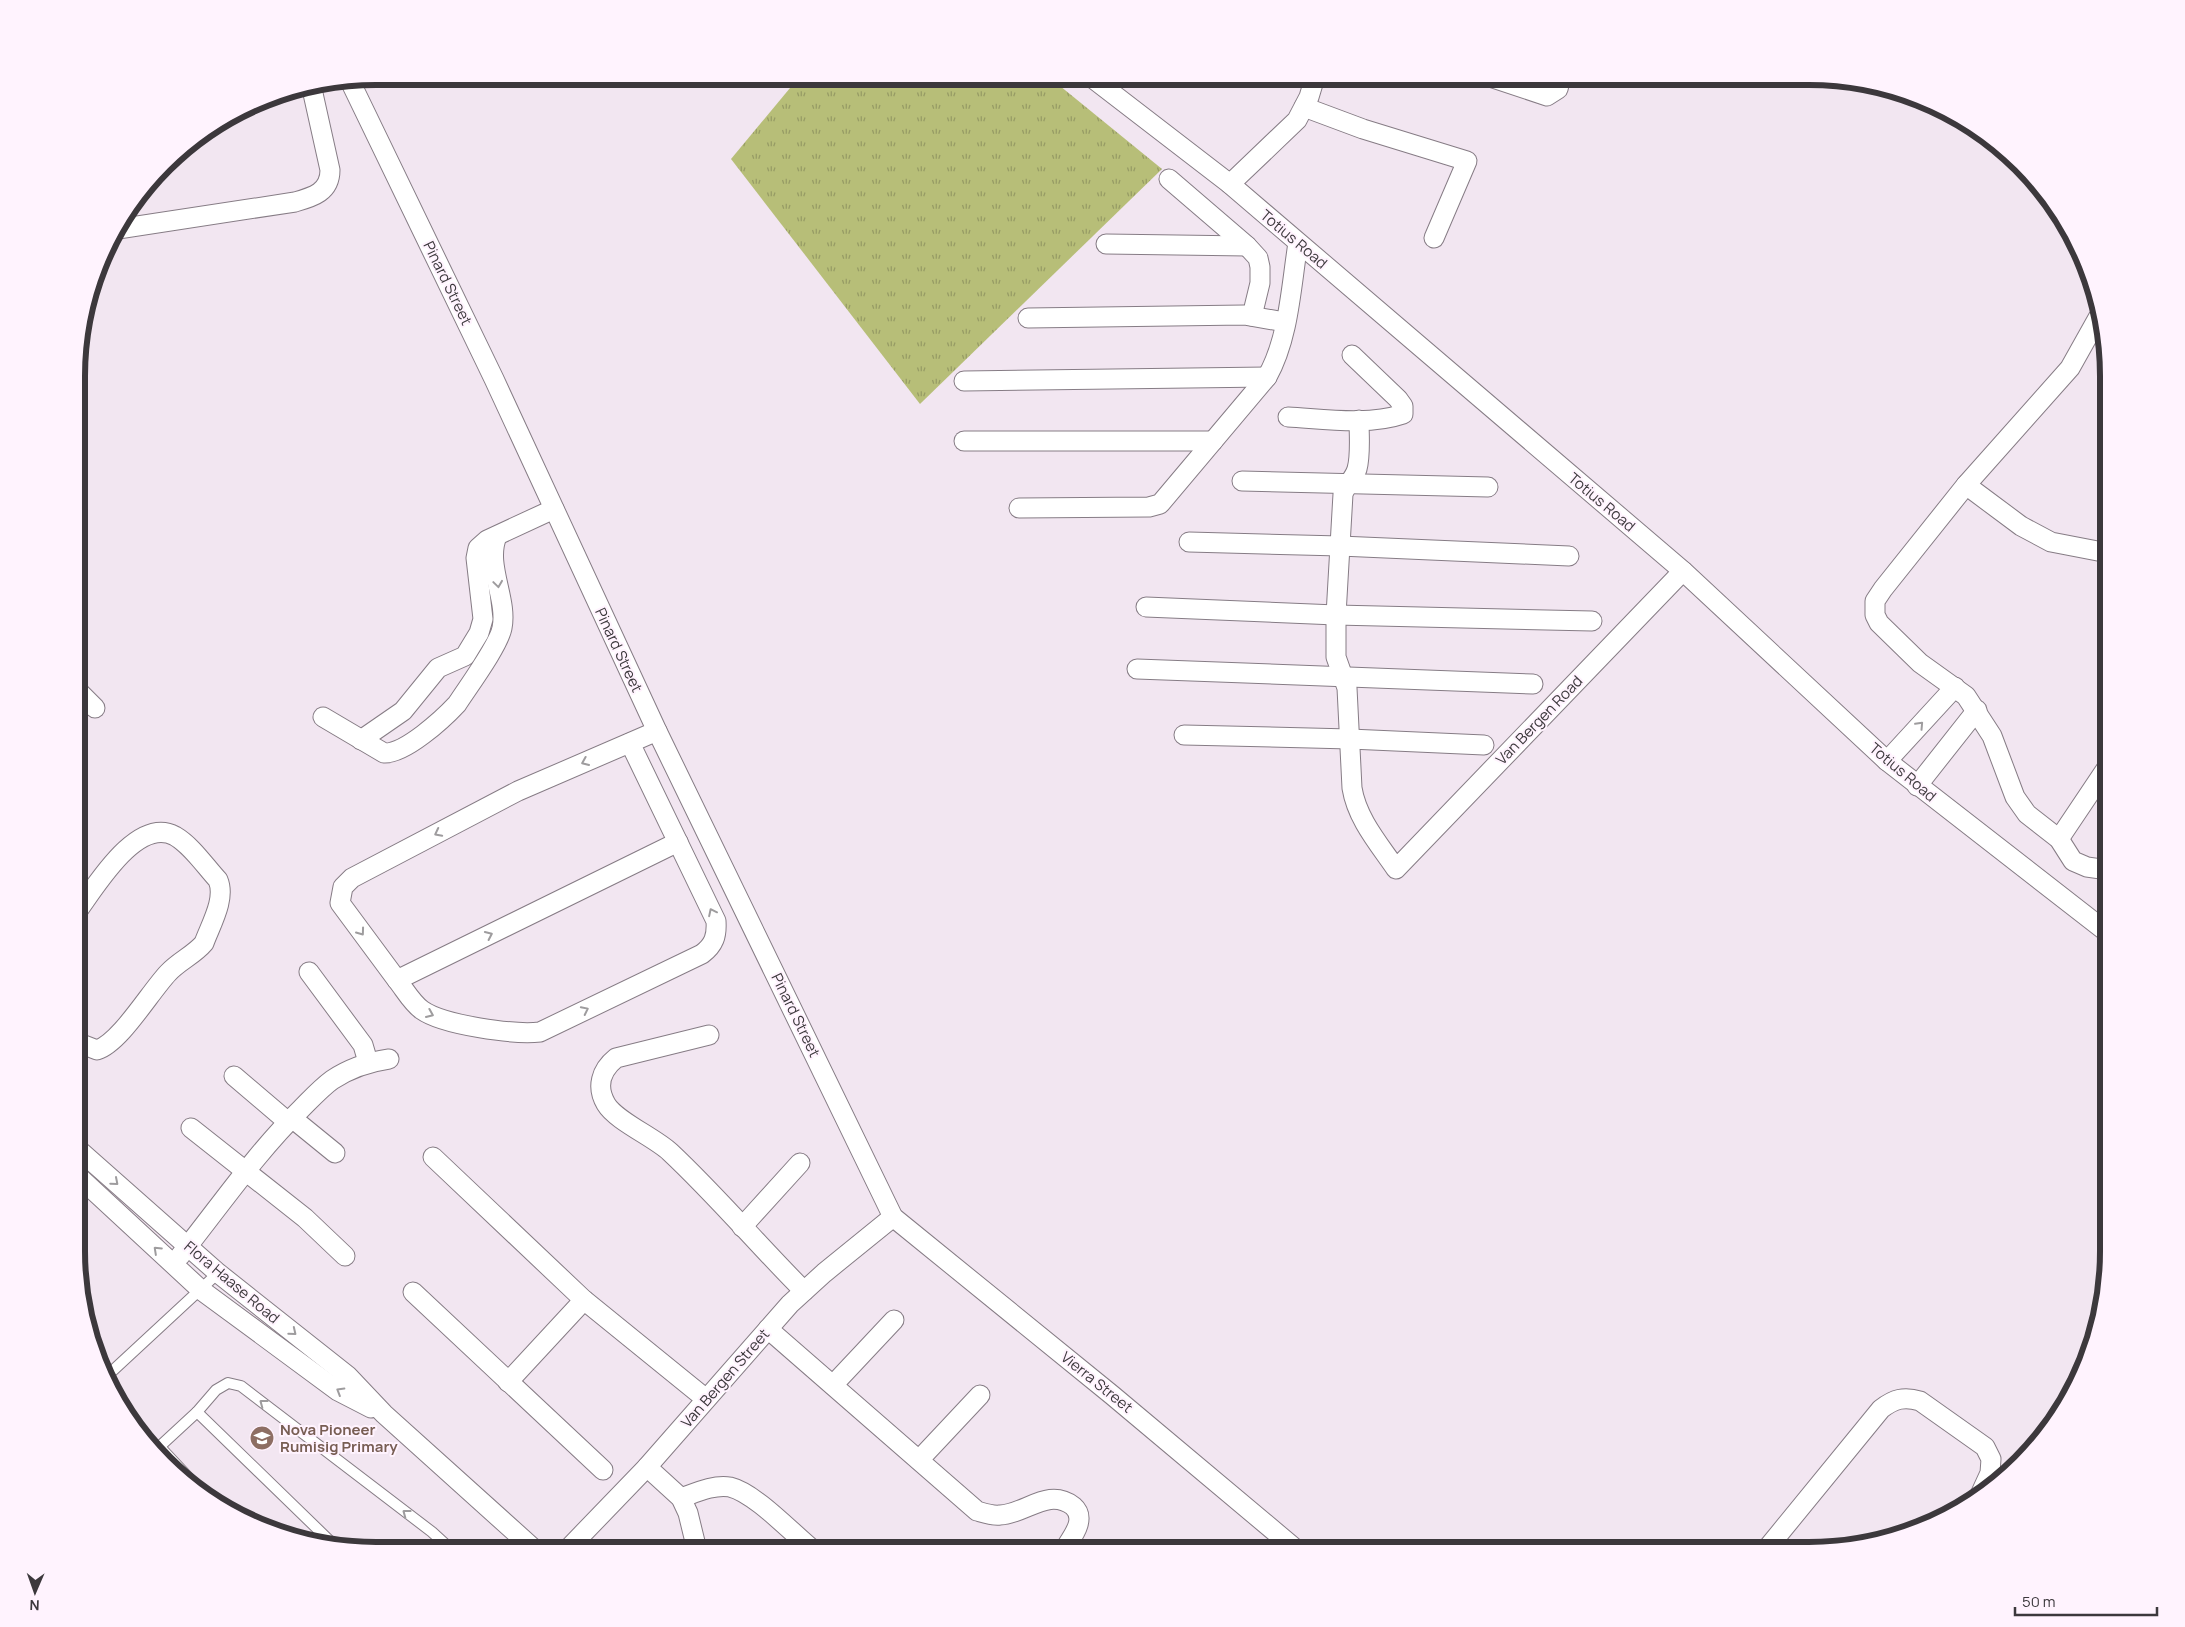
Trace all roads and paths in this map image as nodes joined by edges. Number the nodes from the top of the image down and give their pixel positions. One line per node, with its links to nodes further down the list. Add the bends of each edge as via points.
1 (1103, 85): 9 (street, Totius Road)
2 (1312, 85): 7 (street)
3 (1514, 85): 4 (street, via 1547,96 1558,90)
4 (1559, 85)
5 (352, 86): 31 (street, Pinard Street)
6 (313, 93): 10 (street, via 330,170 328,185 322,192 295,202)
7 (1304, 107): 9 (street, via 1298,120); 11 (street, via 1362,129 1467,161)
8 (1169, 179): 14 (street)
9 (1230, 184): 12 (street, Totius Road)
10 (126, 228)
11 (1434, 238)
12 (1298, 243): 17 (street); 37 (street, Totius Road)
13 (1106, 244): 14 (street)
14 (1247, 246): 15 (street, via 1258,258 1260,267 1260,283)
15 (1252, 316): 16 (street); 17 (street)
16 (1028, 318)
17 (1285, 322): 20 (street, via 1275,363)
18 (2095, 324): 28 (street, via 2070,368)
19 (1352, 355): 23 (street, via 1403,406 1402,414 1391,418)
20 (1267, 377): 21 (street); 24 (street)
21 (964, 381)
22 (1288, 417): 23 (street)
23 (1359, 420): 27 (street, via 1357,468)
24 (1213, 441): 25 (street); 30 (street, via 1160,504 1149,507)
25 (964, 442)
26 (1242, 480): 27 (street)
27 (1347, 484): 29 (street); 34 (street, via 1343,494)
28 (1966, 485): 35 (street, via 2021,526 2051,542); 46 (street, via 1875,601 1878,623 1915,660)
29 (1488, 487)
30 (1019, 508)
31 (554, 509): 32 (street); 51 (street, Pinard Street)
32 (497, 536): 41 (street, via 482,544 476,553 483,619 479,633); 43 (street, one-way to 43, via 494,552 503,626)
33 (1189, 542): 34 (street)
34 (1340, 546): 36 (street); 39 (street)
35 (2100, 551)
36 (1569, 556)
37 (1682, 570): 53 (street, Van Bergen Road, via 1396,870 1354,803); 57 (street, Totius Road)
38 (1146, 607): 39 (street)
39 (1336, 615): 40 (street); 44 (street, via 1336,657)
40 (1592, 621)
41 (461, 659): 43 (street); 54 (street, via 438,668 403,710)
42 (1137, 669): 44 (street)
43 (478, 672): 54 (street, via 449,713 401,749 384,754)
44 (1344, 677): 45 (street); 53 (street)
45 (1533, 684)
46 (1955, 687): 49 (street); 57 (street, one-way to 46)
47 (85, 698): 48 (street)
48 (95, 708)
49 (1977, 710): 59 (street); 60 (street, via 1997,746 2019,803 2027,814)
50 (324, 717): 54 (street)
51 (657, 731): 55 (street); 80 (street, Pinard Street)
52 (1184, 735): 53 (street)
53 (1350, 739): 56 (street)
54 (361, 740)
55 (630, 743): 61 (street); 66 (street, one-way to 66, via 518,791 346,882 340,903)
56 (1484, 745)
57 (1887, 761): 59 (street, Totius Road)
58 (2100, 778): 60 (street)
59 (1917, 786): 64 (street, Totius Road)
60 (2059, 838): 62 (street, via 2073,862)
61 (678, 842): 66 (street, one-way to 61); 66 (street, one-way to 61, via 420,1009 429,1015 524,1034 540,1032 702,954 715,939 716,921)
62 (2100, 869)
63 (85, 901): 68 (street, via 120,855 138,840 158,832 165,832 183,842 221,887 221,896 199,949 168,974 111,1043 97,1050)
64 (2100, 927)
65 (309, 972): 70 (street, via 363,1045)
66 (397, 980)
67 (709, 1036): 81 (street, via 616,1058 602,1073 602,1096 617,1115 669,1151)
68 (85, 1045)
69 (389, 1059): 70 (street)
70 (368, 1062): 72 (street, via 332,1081)
71 (234, 1076): 72 (street)
72 (290, 1120): 74 (street); 78 (street)
73 (191, 1128): 78 (street)
74 (335, 1153)
75 (85, 1155): 82 (street, Flora Haase Road, one-way to 82)
76 (432, 1157): 89 (street)
77 (800, 1163): 81 (street)
78 (246, 1172): 82 (street); 83 (street, via 305,1218)
79 (85, 1183): 84 (street, Flora Haase Road, one-way to 79)
80 (894, 1217): 87 (street, Van Bergen Street); 112 (street, Vierra Street)
81 (742, 1227): 87 (street)
82 (188, 1246): 84 (street); 85 (street, Flora Haase Road)
83 (345, 1256)
84 (173, 1265): 86 (street, Flora Haase Road)
85 (218, 1272): 86 (lane); 98 (street, Flora Haase Road, one-way to 98, via 348,1376)
86 (201, 1290): 92 (lane); 98 (street, Flora Haase Road, one-way to 86, via 338,1391)
87 (804, 1291): 91 (street, Van Bergen Street)
88 (413, 1292): 93 (street)
89 (584, 1300): 93 (street); 96 (street)
90 (894, 1320): 94 (street)
91 (768, 1329): 94 (street); 96 (street, Van Bergen Street)
92 (112, 1372)
93 (508, 1382): 102 (street)
94 (833, 1385): 100 (street)
95 (980, 1395): 100 (street)
96 (706, 1399): 101 (street, Van Bergen Street)
97 (197, 1412): 99 (lane); 105 (lane); 106 (lane, one-way to 97, via 241,1386 228,1383 216,1390)
98 (384, 1414): 107 (street, Flora Haase Road)
99 (159, 1446)
100 (919, 1460): 111 (street, via 982,1512 999,1515 1045,1500 1056,1498 1066,1501 1077,1510 1079,1520)
101 (647, 1467): 104 (street); 108 (street, Van Bergen Street)
102 (603, 1470)
103 (1986, 1482): 113 (street, via 1991,1459 1985,1447 1920,1401 1900,1399 1881,1409)
104 (681, 1498): 109 (street); 110 (street, via 704,1489 729,1487 751,1497)
105 (326, 1537)
106 (443, 1542)
107 (525, 1542)
108 (575, 1542)
109 (695, 1542)
110 (804, 1542)
111 (1069, 1542)
112 (1288, 1542)
113 (1772, 1542)

